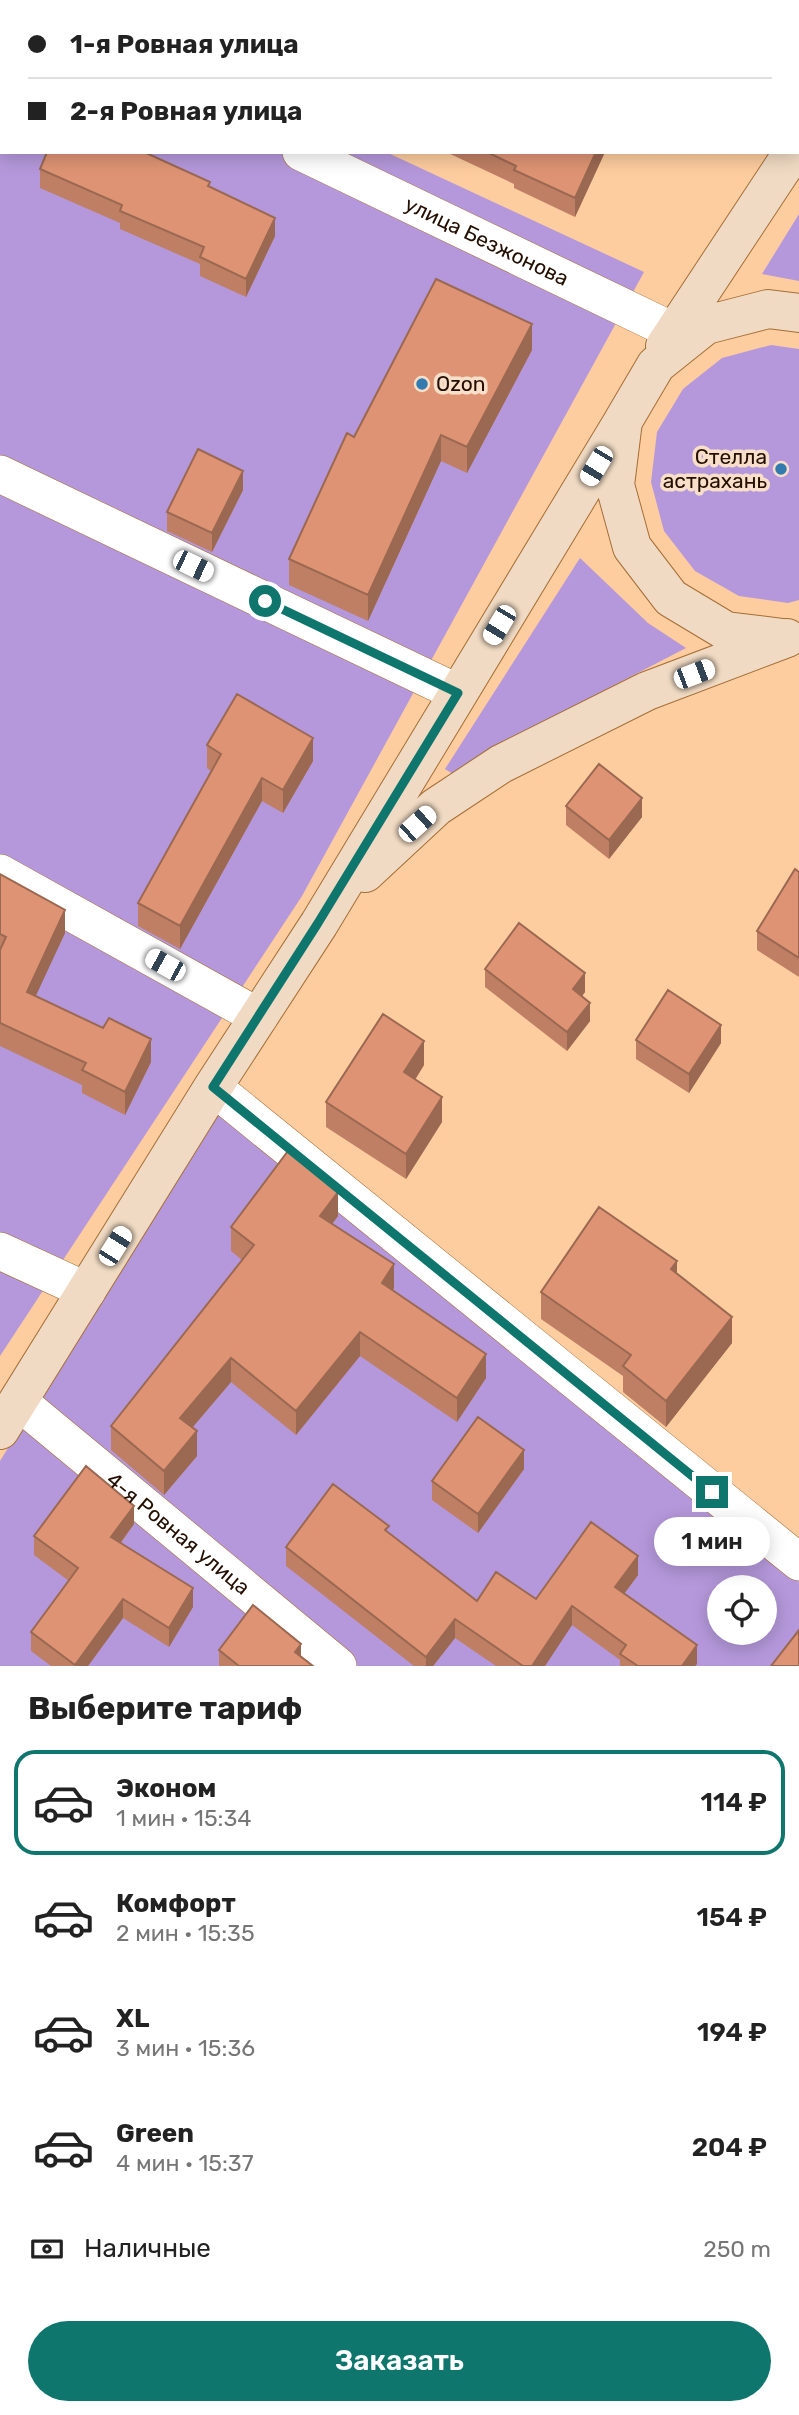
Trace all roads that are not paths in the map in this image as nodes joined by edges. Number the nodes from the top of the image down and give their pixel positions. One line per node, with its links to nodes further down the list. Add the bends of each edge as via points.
1 (305, 154): 4 (street, улица Безжонова)
2 (792, 154): 4 (main road)
3 (784, 311): 4 (street); 5 (main road, via 706,325)
4 (673, 331): 5 (main road)
5 (656, 365): 6 (main road)
6 (623, 421): 8 (main road, via 615,485 632,547 671,598 726,631); 9 (main road)
7 (0, 474): 9 (street)
8 (793, 637): 11 (main road, via 647,691 501,764 436,807 379,858)
9 (458, 693): 11 (main road)
10 (0, 873): 12 (street)
11 (318, 923): 12 (main road)
12 (259, 1017): 13 (main road)
13 (213, 1087): 15 (main road); 17 (street)
14 (0, 1251): 15 (street)
15 (87, 1291): 16 (main road)
16 (9, 1415): 18 (street, 4-я Ровная улица)
17 (799, 1562)
18 (338, 1666)

